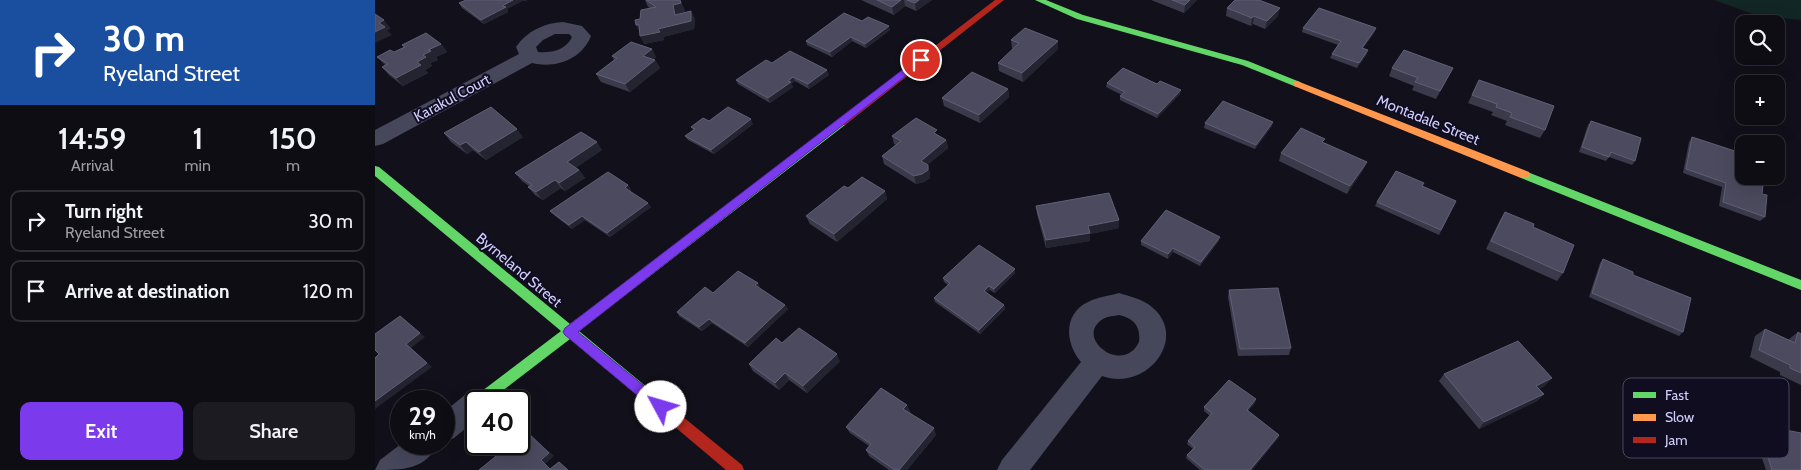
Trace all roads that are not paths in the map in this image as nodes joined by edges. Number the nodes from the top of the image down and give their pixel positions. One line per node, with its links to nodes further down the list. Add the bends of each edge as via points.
1 (1000, 0): 7 (street)
2 (1039, 0): 6 (street, Montadale Street, via 1080,17 1245,63)
3 (530, 56): 4 (street, Karakul Court)
4 (375, 139)
5 (375, 170): 7 (street, Byrneland Street)
6 (1801, 285)
7 (569, 332): 9 (street); 14 (street, Byrneland Street)
8 (1097, 362): 15 (street)
9 (494, 390)
10 (465, 412): 11 (street)
11 (455, 420)
12 (410, 455): 13 (street)
13 (390, 470)
14 (737, 470)
15 (1012, 470)

